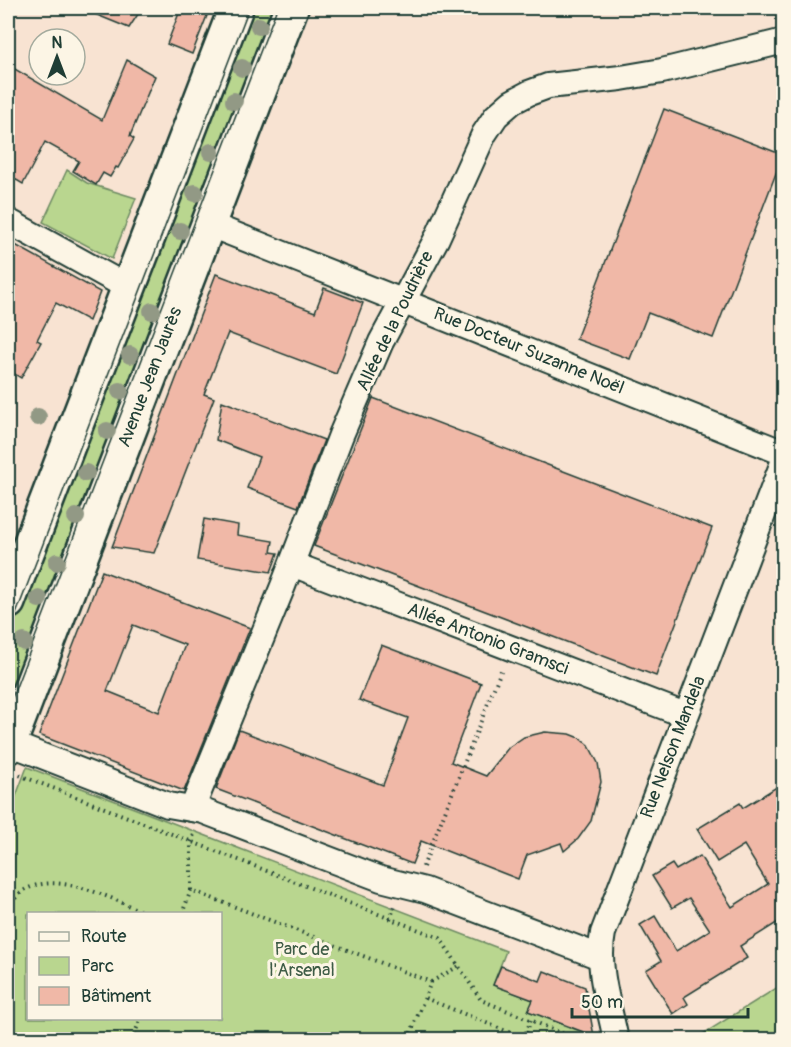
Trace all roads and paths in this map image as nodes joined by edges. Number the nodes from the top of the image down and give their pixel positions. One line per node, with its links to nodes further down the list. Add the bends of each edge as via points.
1 (236, 8): 6 (main road)
2 (291, 8): 5 (main road, Avenue Jean Jaurès)
3 (783, 41): 7 (street, Allée de la Poudrière, via 662,71 548,86 512,102 484,134 437,238)
4 (8, 221): 6 (street)
5 (208, 224): 7 (street, Rue Docteur Suzanne Noël); 14 (main road, Avenue Jean Jaurès)
6 (129, 288): 11 (main road)
7 (403, 301): 8 (street, Rue Docteur Suzanne Noël); 10 (street, Allée de la Poudrière, via 341,435)
8 (783, 453)
9 (783, 460): 13 (street, Rue Nelson Mandela)
10 (292, 564): 12 (street, Allée Antonio Gramsci); 15 (street, Allée de la Poudrière)
11 (8, 602)
12 (510, 648): 13 (street, Allée Antonio Gramsci); 17 (path, via 421,872)
13 (685, 715): 23 (street, Rue Nelson Mandela, via 608,915)
14 (8, 754): 15 (street, via 168,805); 16 (path)
15 (192, 809): 17 (street)
16 (191, 842): 18 (path); 22 (path)
17 (403, 885): 22 (path); 23 (street)
18 (191, 890): 21 (path); 25 (path)
19 (8, 908): 20 (path, via 22,891 42,883 61,883)
20 (143, 912)
21 (183, 912)
22 (390, 919): 24 (path, via 440,938)
23 (600, 957): 33 (street, Rue Nelson Mandela)
24 (459, 966): 25 (path); 28 (path, via 481,1000)
25 (431, 982): 26 (path)
26 (425, 998): 29 (path); 31 (path)
27 (140, 1020): 30 (path)
28 (531, 1020): 29 (path); 32 (path)
29 (526, 1039)
30 (132, 1040)
31 (408, 1040)
32 (579, 1040)
33 (616, 1040)

